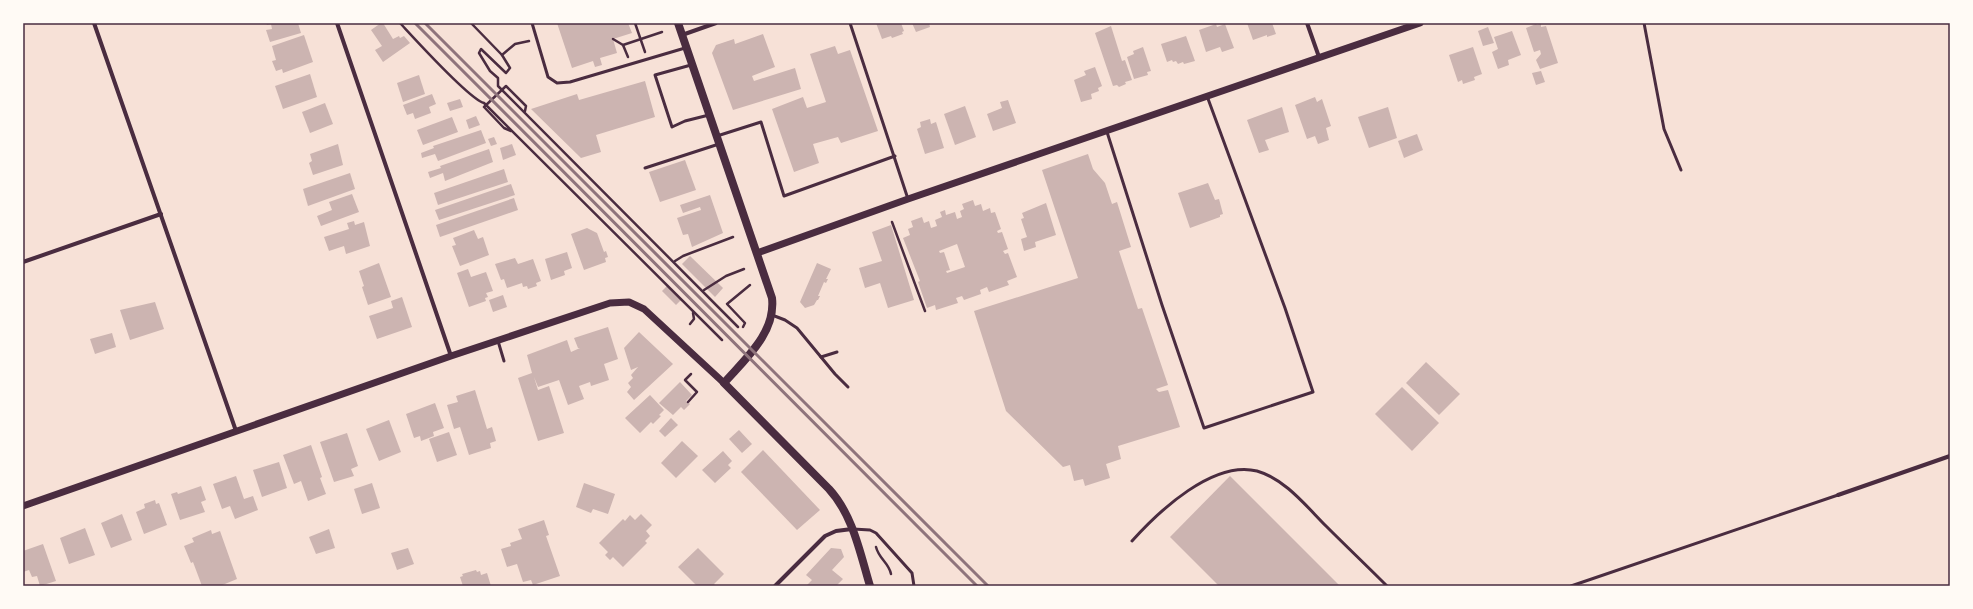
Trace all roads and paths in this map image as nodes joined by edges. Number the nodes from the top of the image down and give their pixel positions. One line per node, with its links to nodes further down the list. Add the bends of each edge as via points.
1 (94, 23): 33 (street)
2 (337, 23): 51 (street)
3 (400, 23): 27 (path, via 459,83)
4 (471, 23): 20 (path)
5 (532, 23): 15 (lane)
6 (635, 23): 17 (path)
7 (678, 23): 14 (main road)
8 (716, 23): 14 (street)
9 (850, 23): 29 (lane)
10 (1307, 23): 21 (street)
11 (1420, 23): 21 (street)
12 (1644, 23): 31 (lane, via 1664,129)
13 (662, 32): 17 (path)
14 (682, 35): 18 (main road)
15 (536, 38): 18 (lane, via 548,77 557,83 570,82); 20 (path, via 516,44)
16 (613, 39): 17 (path, via 623,45)
17 (640, 39): 19 (path)
18 (686, 48): 22 (main road)
19 (645, 52)
20 (502, 55): 24 (path, via 510,68 506,73 481,50 479,53 490,71 498,78 498,86)
21 (1319, 57): 23 (street)
22 (692, 65): 25 (main road); 25 (lane, via 655,76 672,127)
23 (1207, 96): 26 (street); 26 (lane, via 1313,392 1204,428 1162,306)
24 (525, 111): 27 (path, via 526,106 506,86 484,107 504,128); 37 (path)
25 (709, 115): 28 (main road)
26 (1107, 131): 32 (street)
27 (513, 132): 43 (path)
28 (718, 140): 29 (lane, via 761,122 784,196); 30 (lane); 36 (main road)
29 (895, 156): 32 (lane)
30 (645, 168)
31 (1680, 170)
32 (908, 199): 36 (street)
33 (161, 214): 38 (street); 58 (street)
34 (892, 222): 42 (path)
35 (733, 238): 37 (path)
36 (757, 253): 44 (main road, via 772,298)
37 (675, 261): 41 (path)
38 (23, 262)
39 (744, 269): 41 (path, via 726,276)
40 (750, 285): 47 (path, via 727,304 745,323)
41 (704, 290): 46 (path)
42 (925, 311)
43 (693, 313): 45 (path, via 694,319); 48 (path)
44 (772, 315): 52 (lane, via 793,325); 55 (main road, via 765,334)
45 (690, 324)
46 (738, 327)
47 (743, 327)
48 (722, 340)
49 (498, 341): 51 (street); 53 (lane); 55 (street, via 596,307 629,302 655,318)
50 (837, 352): 52 (lane)
51 (451, 356): 58 (street)
52 (821, 357): 56 (lane)
53 (504, 361)
54 (691, 374): 57 (path, via 685,380 697,392)
55 (724, 383): 62 (main road, via 834,494 844,509)
56 (848, 387)
57 (688, 402)
58 (236, 431): 61 (street)
59 (1950, 456): 60 (street)
60 (1838, 495): 70 (lane)
61 (23, 506)
62 (852, 529): 66 (street, via 836,531 825,536); 67 (main road); 68 (lane, via 876,533 912,574)
63 (1132, 541): 69 (lane, via 1156,516 1190,490 1228,472 1248,470 1266,474 1288,488)
64 (875, 543): 65 (path, via 878,554 888,565)
65 (891, 574)
66 (775, 586)
67 (870, 586)
68 (914, 586)
69 (1387, 586)
70 (1571, 586)

